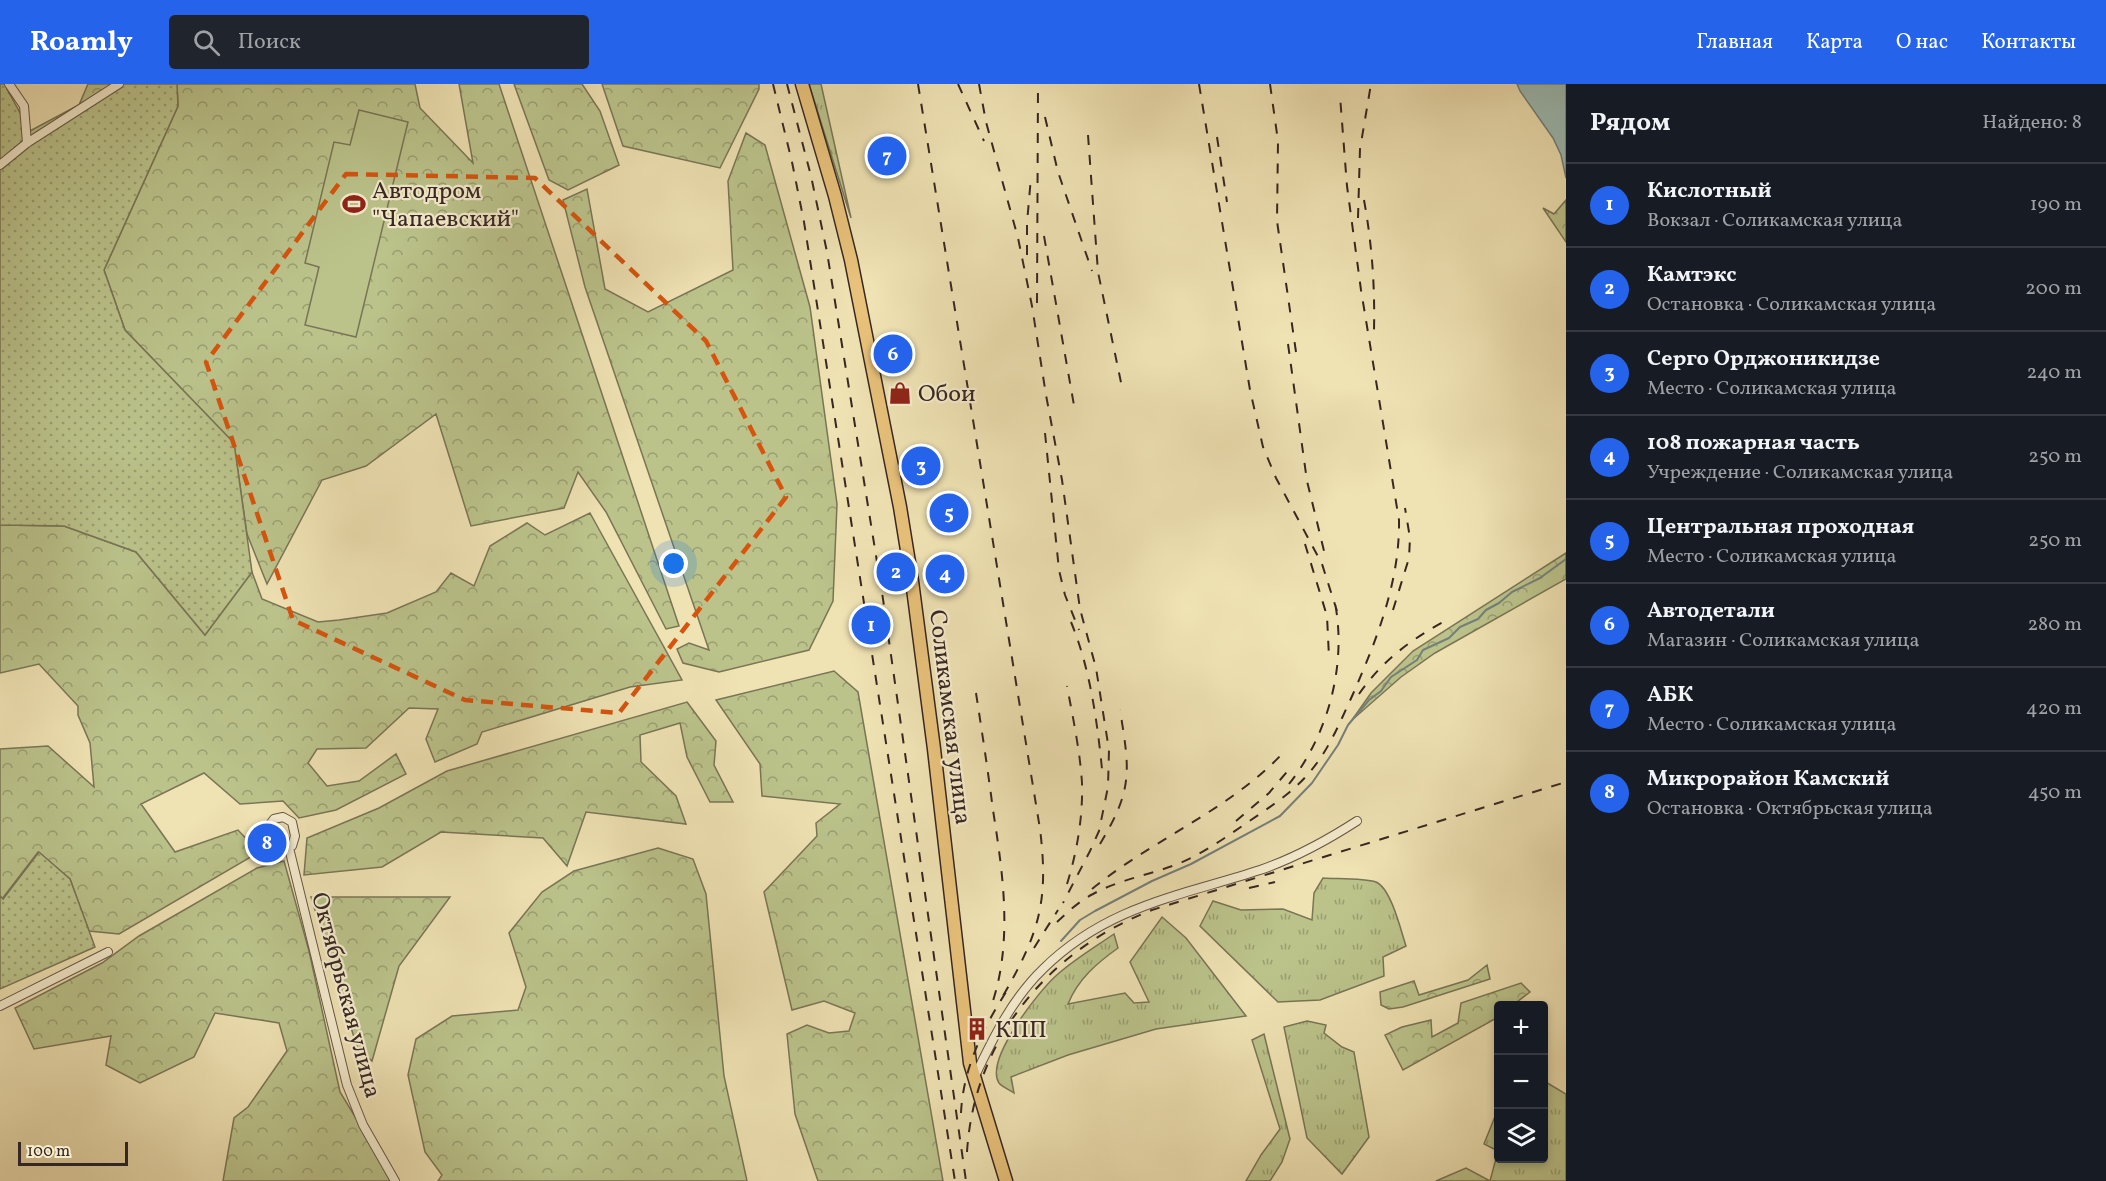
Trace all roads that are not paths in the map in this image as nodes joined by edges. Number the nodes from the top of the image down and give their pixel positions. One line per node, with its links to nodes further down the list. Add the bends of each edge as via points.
1 (9, 84): 4 (street, via 24,106)
2 (119, 84): 4 (street)
3 (802, 84): 10 (main road, Соликамская улица, via 851,260 906,544)
4 (27, 143): 5 (street)
5 (0, 165)
6 (1357, 821): 10 (street, via 1297,855 1149,902 1082,938 1043,968 1022,993 994,1036)
7 (289, 848): 11 (street, Октябрьская улица, via 347,1085 363,1125)
8 (108, 951): 9 (street)
9 (0, 1006)
10 (974, 1078): 12 (main road, Соликамская улица)
11 (394, 1181)
12 (1006, 1181)

